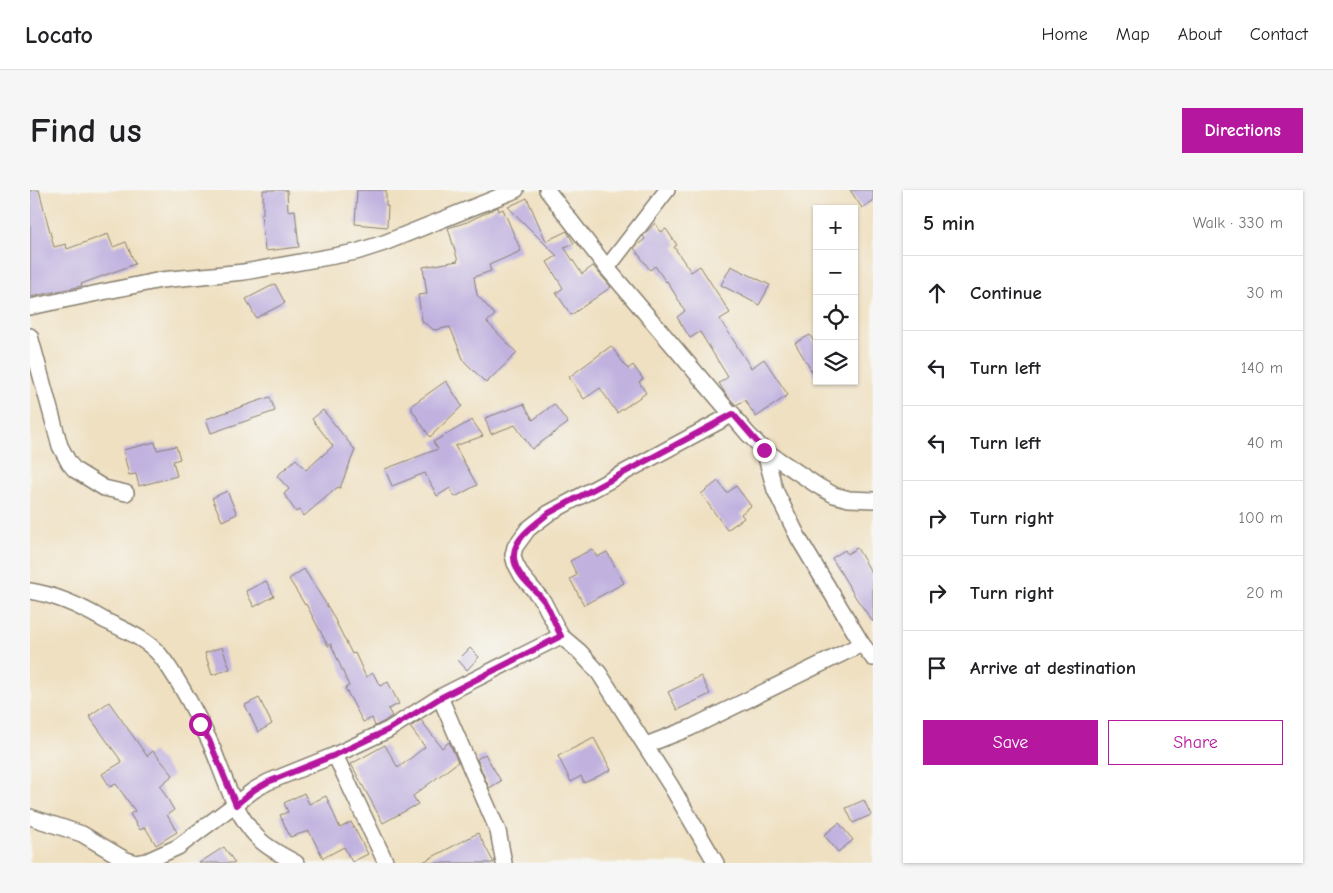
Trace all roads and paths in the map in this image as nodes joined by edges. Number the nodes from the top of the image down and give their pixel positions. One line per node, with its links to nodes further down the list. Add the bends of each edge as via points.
1 (516, 190): 5 (street, via 384,244 342,256 244,272 162,280)
2 (547, 190): 4 (street)
3 (667, 190): 4 (street)
4 (607, 268): 7 (street)
5 (30, 307)
6 (30, 336): 9 (street, via 60,446 68,463 104,488)
7 (733, 414): 8 (street); 12 (street, via 549,513 523,535 515,547 515,564 544,601)
8 (764, 450): 10 (street, via 834,495); 13 (street, via 775,490 799,539)
9 (126, 493)
10 (873, 500)
11 (30, 591): 18 (street, via 87,610 158,653 209,740)
12 (561, 636): 15 (street); 16 (street, via 599,673)
13 (862, 644): 14 (street); 16 (street, via 690,728)
14 (873, 658)
15 (440, 698): 17 (street, via 388,730); 24 (street, via 498,831)
16 (646, 746): 25 (street)
17 (335, 755): 18 (street, via 268,782); 23 (street)
18 (236, 805): 20 (street); 22 (street, via 258,839)
19 (30, 817): 20 (street, via 82,834 124,859 136,862 147,861)
20 (178, 847): 21 (street)
21 (161, 863)
22 (296, 863)
23 (386, 863)
24 (504, 863)
25 (716, 863)

